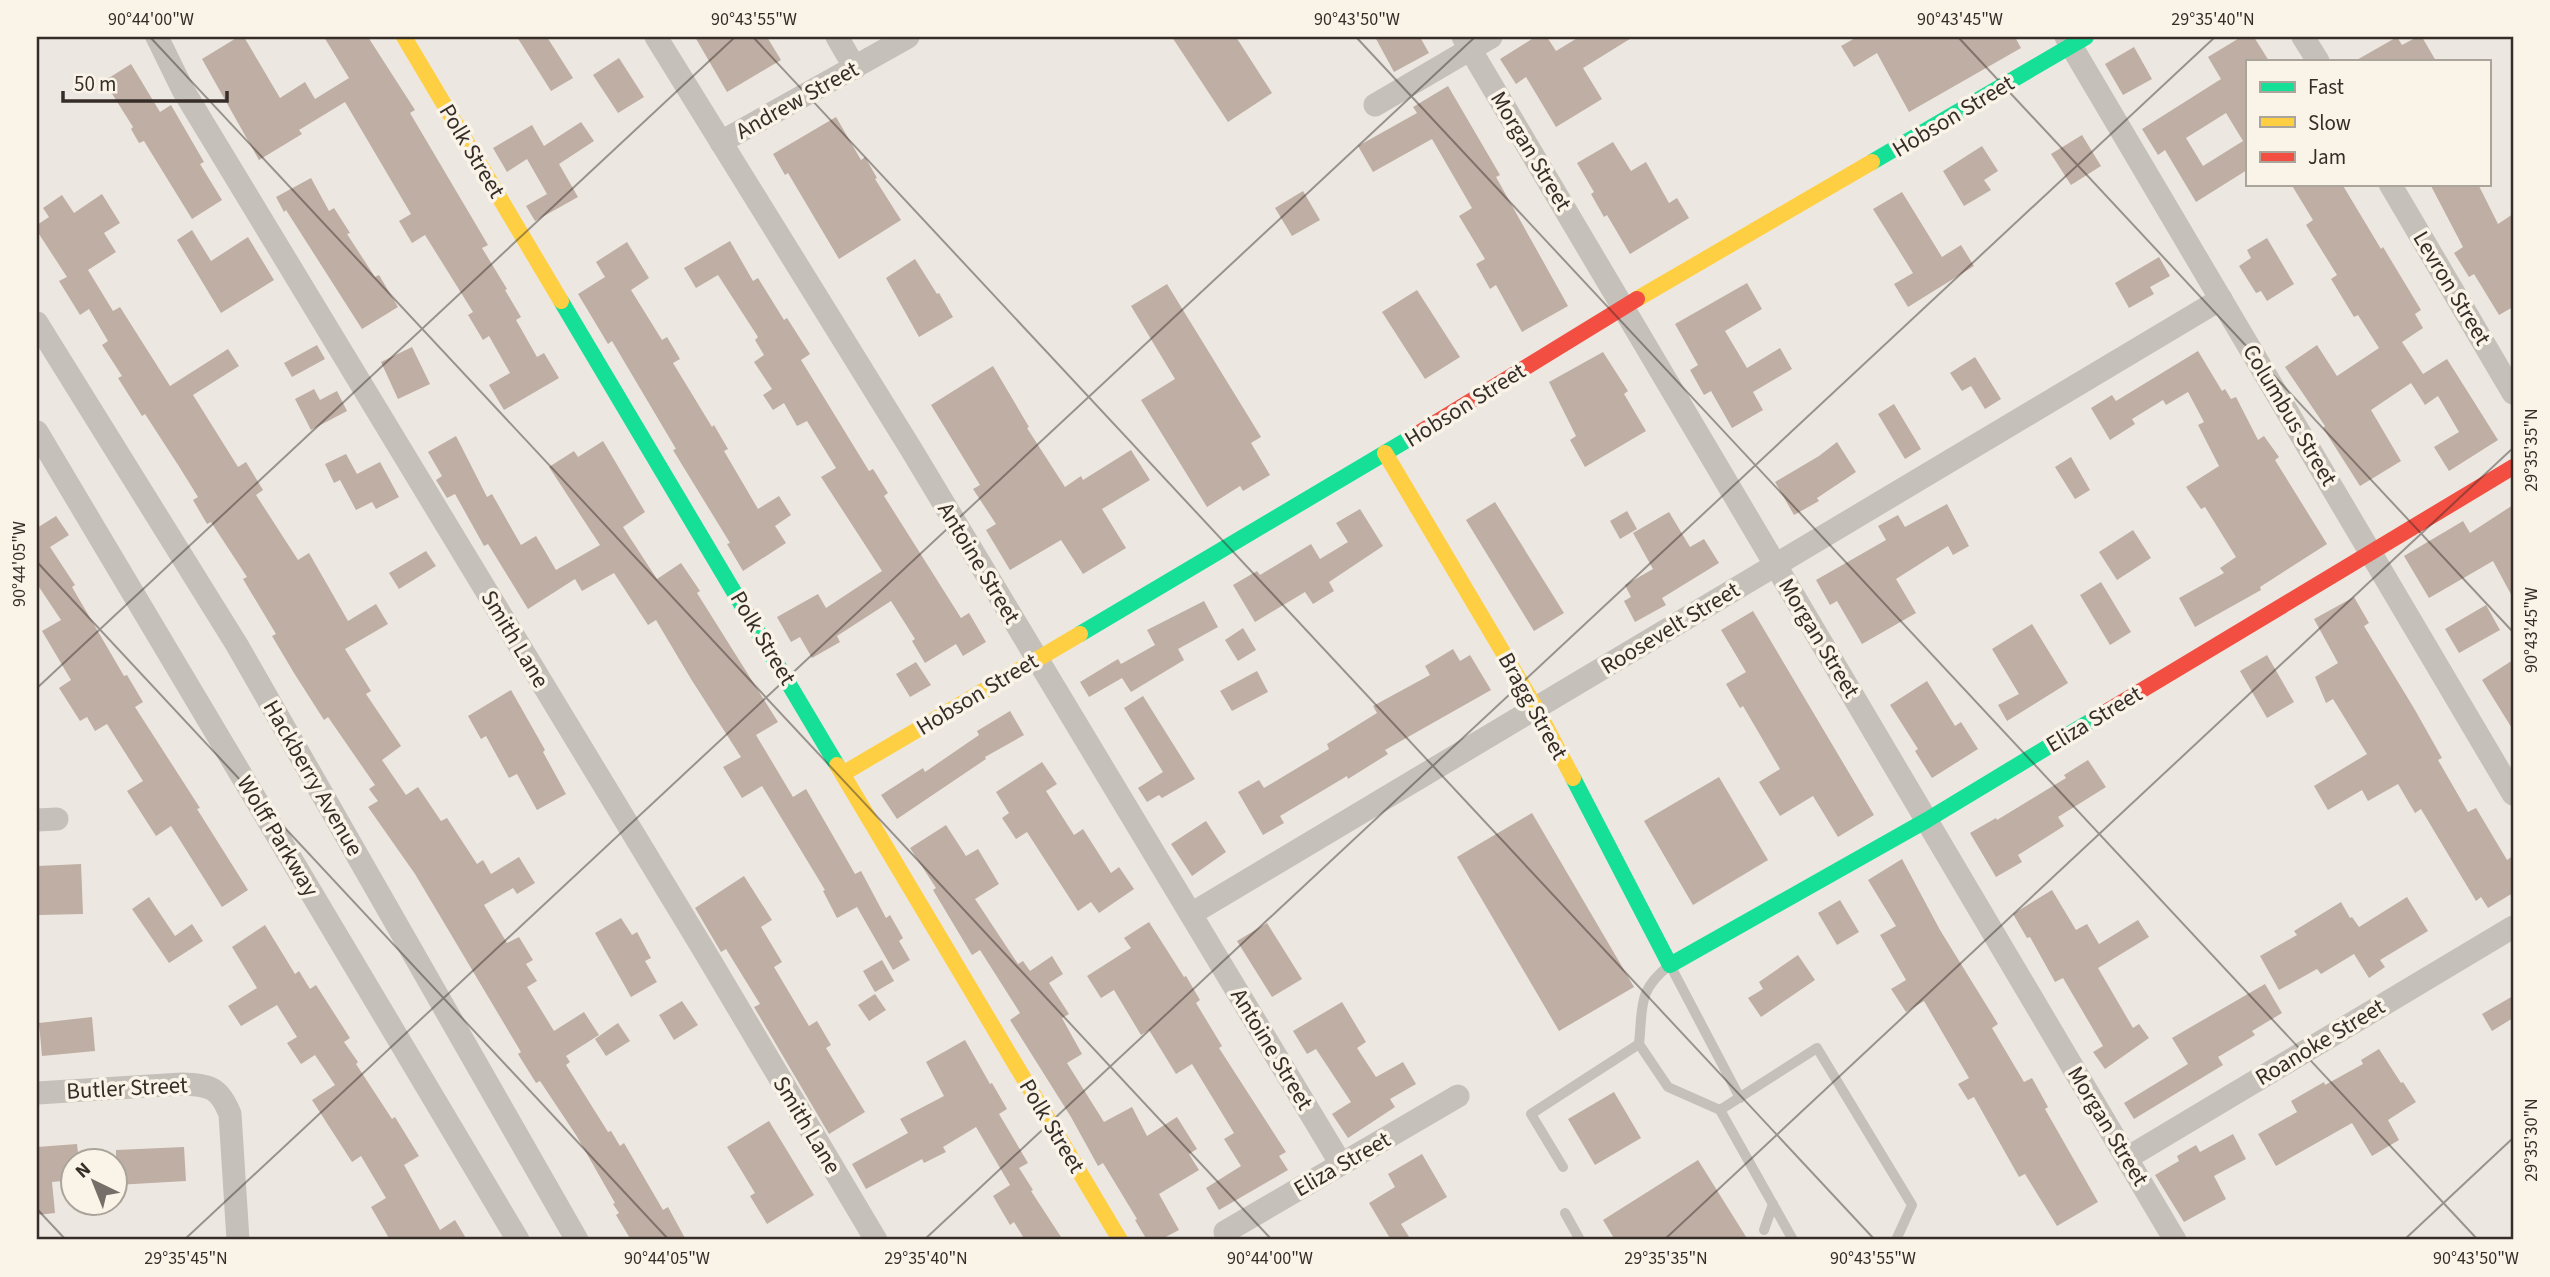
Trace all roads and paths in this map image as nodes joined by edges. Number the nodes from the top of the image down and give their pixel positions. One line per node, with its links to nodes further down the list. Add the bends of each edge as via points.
1 (157, 37): 47 (street, Smith Lane, via 183,90)
2 (404, 37): 26 (street, Polk Street)
3 (656, 37): 13 (street, Antoine Street)
4 (837, 37): 11 (street)
5 (908, 37): 11 (street, Andrew Street)
6 (1491, 37): 9 (street)
7 (2303, 37): 10 (street)
8 (2075, 40): 15 (street, Columbus Street); 16 (street, Hobson Street)
9 (1467, 43): 12 (street); 16 (street, Morgan Street)
10 (2317, 60)
11 (856, 68): 13 (street, Andrew Street)
12 (1375, 105)
13 (721, 142): 24 (street, Antoine Street)
14 (2391, 186): 18 (street, Levron Street)
15 (2221, 299): 22 (street, Columbus Street); 23 (street, Roosevelt Street)
16 (1624, 308): 20 (street, Hobson Street); 23 (street, Morgan Street)
17 (37, 323): 46 (street, Hackberry Avenue, via 237,645)
18 (2513, 393)
19 (37, 432): 45 (street, Wolff Parkway)
20 (1385, 453): 24 (street, Hobson Street); 25 (street, Bragg Street)
21 (2513, 467): 22 (street, Eliza Street)
22 (2371, 553): 27 (street, Columbus Street); 28 (street, Eliza Street)
23 (1776, 565): 25 (street, Roosevelt Street); 28 (street, Morgan Street)
24 (1037, 659): 26 (street, Hobson Street); 29 (street, Antoine Street)
25 (1536, 708): 29 (street, Roosevelt Street); 31 (street, Bragg Street)
26 (844, 773): 48 (street, Polk Street)
27 (2513, 794)
28 (1927, 820): 31 (street, Eliza Street); 37 (street, Morgan Street)
29 (1191, 914): 38 (street, Antoine Street)
30 (2513, 926): 37 (street, Roanoke Street)
31 (1670, 965): 32 (lane, via 1644,991); 35 (lane)
32 (1639, 1044): 36 (lane, via 1668,1087); 39 (lane, via 1531,1114)
33 (37, 1093): 44 (street, Butler Street, via 182,1084 204,1084 216,1090 230,1114)
34 (1458, 1096): 38 (street, Eliza Street)
35 (1740, 1098): 36 (lane); 51 (lane, via 1817,1048 1912,1205)
36 (1720, 1110): 40 (lane)
37 (2127, 1158): 52 (street, Morgan Street)
38 (1342, 1164): 43 (street, Eliza Street)
39 (1563, 1167)
40 (1773, 1204): 42 (lane); 50 (lane)
41 (1565, 1213): 49 (lane)
42 (1764, 1230)
43 (1225, 1232)
44 (238, 1240)
45 (518, 1240)
46 (577, 1240)
47 (876, 1240)
48 (1120, 1240)
49 (1580, 1240)
50 (1793, 1240)
51 (1896, 1240)
52 (2175, 1240)

